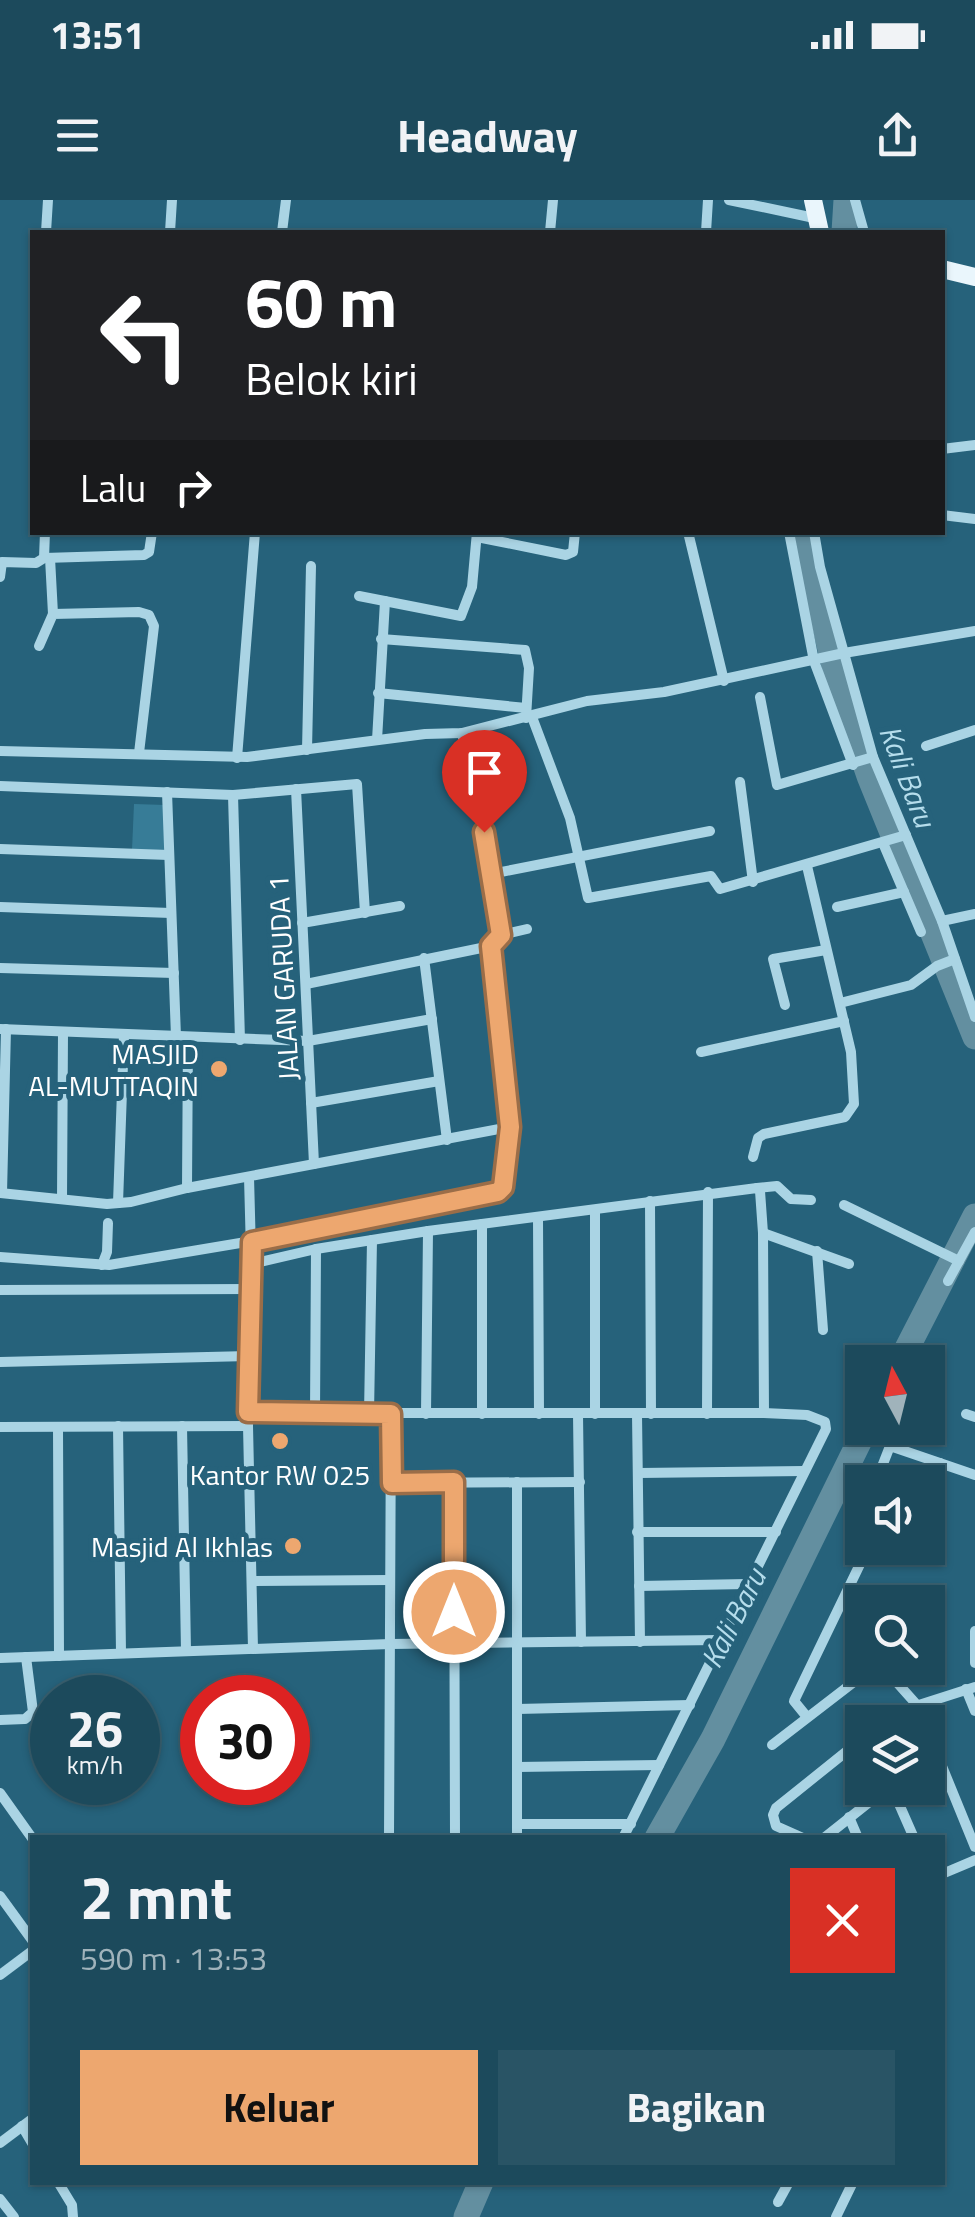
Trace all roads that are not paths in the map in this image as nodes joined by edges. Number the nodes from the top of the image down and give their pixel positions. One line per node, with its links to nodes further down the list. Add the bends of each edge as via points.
1 (48, 200): 10 (street)
2 (172, 200): 11 (street)
3 (286, 200): 12 (street)
4 (553, 200): 13 (street)
5 (708, 200): 14 (street)
6 (729, 200): 9 (street)
7 (814, 200): 9 (main road)
8 (855, 200): 15 (street)
9 (819, 226)
10 (46, 230)
11 (170, 230)
12 (282, 230)
13 (550, 230)
14 (706, 230)
15 (863, 230)
16 (945, 269): 17 (main road)
17 (975, 277)
18 (975, 446): 19 (street)
19 (945, 450)
20 (945, 515): 21 (street)
21 (975, 519)
22 (45, 535): 30 (street)
23 (152, 535): 30 (street, via 144,555)
24 (254, 535): 53 (street)
25 (477, 535): 26 (street, via 566,555 573,552); 35 (street, via 464,614)
26 (575, 535)
27 (689, 535): 42 (street)
28 (790, 535): 41 (street)
29 (815, 535): 40 (street)
30 (47, 558): 31 (street); 36 (street)
31 (1, 562): 33 (street)
32 (311, 566): 50 (street)
33 (0, 578)
34 (359, 596): 35 (street)
35 (385, 601): 38 (street)
36 (53, 614): 39 (street); 52 (street, via 139,612 153,619)
37 (975, 631): 40 (street)
38 (381, 639): 43 (street); 45 (street, via 525,650)
39 (39, 646)
40 (839, 654): 41 (street); 54 (street)
41 (818, 660): 42 (street); 54 (street)
42 (724, 681): 45 (street)
43 (378, 693): 45 (street); 48 (street)
44 (760, 697): 54 (street, via 777,785)
45 (528, 714): 47 (street); 64 (street)
46 (975, 730): 49 (street)
47 (462, 733): 48 (street); 66 (street)
48 (377, 740): 50 (street)
49 (926, 746)
50 (307, 750): 53 (street)
51 (0, 751): 52 (street)
52 (139, 753): 53 (street)
53 (238, 758)
54 (863, 761): 61 (street)
55 (740, 782): 67 (street)
56 (0, 786): 58 (street)
57 (296, 789): 59 (street); 73 (street, via 358,785); 76 (street, JALAN GARUDA 1)
58 (167, 792): 59 (street); 63 (street)
59 (233, 795): 96 (street)
60 (710, 832): 64 (street)
61 (894, 839): 65 (street); 68 (street); 75 (street)
62 (0, 848): 63 (street)
63 (169, 855): 72 (street)
64 (581, 858): 66 (street); 67 (street, via 590,898 711,876 720,889)
65 (807, 866): 67 (street); 81 (street)
66 (491, 874): 79 (street)
67 (753, 882)
68 (904, 892): 71 (street); 78 (street)
69 (400, 906): 73 (street)
70 (0, 907): 72 (street)
71 (837, 907)
72 (172, 913): 85 (street)
73 (365, 913): 76 (street)
74 (975, 914): 75 (street)
75 (942, 921): 83 (street)
76 (302, 922): 86 (street, JALAN GARUDA 1)
77 (527, 928): 79 (street)
78 (921, 932)
79 (501, 935): 80 (street)
80 (491, 946): 82 (street); 101 (street)
81 (826, 950): 87 (street); 88 (street, via 773,959)
82 (424, 958): 86 (street); 90 (street)
83 (952, 959): 87 (street, via 911,984); 89 (street)
84 (0, 968): 85 (street)
85 (174, 973): 95 (street)
86 (306, 984): 97 (street, JALAN GARUDA 1)
87 (840, 1002): 91 (street)
88 (785, 1004)
89 (975, 1017)
90 (432, 1020): 97 (street); 99 (street)
91 (844, 1021): 98 (street); 103 (street, via 852,1052 850,1112 764,1134)
92 (3, 1029): 93 (street); 109 (street)
93 (63, 1032): 94 (street); 110 (street)
94 (124, 1034): 95 (street); 113 (street)
95 (182, 1037): 96 (street); 106 (street)
96 (240, 1040): 97 (street)
97 (308, 1041): 100 (street, JALAN GARUDA 1)
98 (701, 1052)
99 (439, 1081): 100 (street); 102 (street)
100 (311, 1104): 104 (street, JALAN GARUDA 1)
101 (510, 1127): 102 (street); 123 (street, via 498,1192)
102 (447, 1140): 104 (street)
103 (753, 1157)
104 (314, 1164): 105 (street)
105 (249, 1177): 106 (street); 123 (street)
106 (187, 1188): 113 (street)
107 (757, 1188): 108 (street); 111 (street, via 775,1186 791,1198); 121 (street)
108 (708, 1192): 112 (street); 148 (street)
109 (1, 1193): 110 (street)
110 (62, 1199): 113 (street)
111 (811, 1200)
112 (650, 1201): 115 (street); 147 (street)
113 (118, 1203)
114 (844, 1205): 127 (street)
115 (595, 1210): 116 (street); 145 (street)
116 (538, 1218): 118 (street); 143 (street)
117 (108, 1223): 130 (street)
118 (482, 1224): 119 (street); 142 (street)
119 (428, 1231): 122 (street); 141 (street)
120 (975, 1232): 127 (street)
121 (763, 1233): 125 (street); 149 (street)
122 (372, 1240): 124 (street); 139 (street)
123 (252, 1242): 128 (street); 130 (street)
124 (316, 1249): 128 (street); 138 (street)
125 (817, 1251): 129 (street); 134 (street)
126 (0, 1258): 130 (street)
127 (956, 1259): 131 (street)
128 (251, 1264): 132 (street)
129 (849, 1264)
130 (102, 1266)
131 (948, 1281)
132 (252, 1289): 133 (street); 135 (street)
133 (0, 1290)
134 (822, 1330)
135 (249, 1356): 136 (street); 137 (street)
136 (0, 1362)
137 (248, 1412): 138 (street); 152 (street)
138 (314, 1414): 139 (street)
139 (369, 1414): 140 (street)
140 (391, 1414): 141 (street); 163 (street)
141 (426, 1414): 142 (street)
142 (482, 1414): 143 (street)
143 (540, 1414): 144 (street)
144 (578, 1414): 145 (street); 162 (street)
145 (595, 1414): 146 (street)
146 (637, 1414): 147 (street); 157 (street)
147 (651, 1414): 148 (street)
148 (707, 1414): 149 (street)
149 (764, 1414): 158 (street, via 825,1422)
150 (118, 1426): 151 (street); 154 (street); 180 (street)
151 (182, 1426): 152 (street); 179 (street)
152 (248, 1426): 168 (street)
153 (0, 1427): 154 (street)
154 (58, 1428): 181 (street)
155 (940, 1463): 156 (street, via 890,1446); 159 (street)
156 (883, 1465)
157 (638, 1472): 158 (street); 164 (street)
158 (804, 1472): 165 (street)
159 (975, 1475)
160 (454, 1482): 161 (street); 163 (street); 177 (street)
161 (516, 1482): 162 (street); 175 (street)
162 (580, 1482): 173 (street)
163 (392, 1483): 167 (street)
164 (637, 1532): 165 (street); 170 (street)
165 (776, 1532): 169 (street)
166 (860, 1565): 193 (street, via 794,1700)
167 (390, 1580): 168 (street); 176 (street)
168 (253, 1581): 178 (street)
169 (746, 1584): 170 (street); 172 (street)
170 (639, 1586): 174 (street)
171 (975, 1631): 184 (street)
172 (718, 1640): 174 (street); 190 (street)
173 (581, 1642): 174 (street); 175 (street)
174 (640, 1642)
175 (516, 1643): 177 (street); 191 (street)
176 (390, 1644): 177 (street); 178 (street); 207 (street)
177 (454, 1644): 208 (street)
178 (253, 1649): 179 (street)
179 (186, 1651): 180 (street)
180 (121, 1653): 181 (street)
181 (59, 1656): 182 (street)
182 (26, 1657): 183 (street); 194 (street, via 33,1712 25,1720)
183 (0, 1658)
184 (975, 1663)
185 (849, 1685): 193 (street)
186 (899, 1685): 188 (street)
187 (970, 1688): 189 (street); 192 (street)
188 (916, 1705)
189 (920, 1705)
190 (690, 1706): 191 (street); 197 (street)
191 (516, 1709): 198 (street)
192 (975, 1711)
193 (807, 1717): 195 (street)
194 (0, 1720)
195 (772, 1745)
196 (845, 1753): 211 (street, via 776,1808 776,1826)
197 (659, 1765): 198 (street); 205 (street)
198 (517, 1767): 204 (street)
199 (945, 1774): 215 (street)
200 (0, 1793): 206 (street)
201 (867, 1805): 203 (street)
202 (898, 1805): 214 (street)
203 (850, 1818): 212 (street); 213 (street)
204 (517, 1824): 205 (street); 209 (street)
205 (631, 1824): 210 (street)
206 (30, 1835)
207 (389, 1835)
208 (455, 1835)
209 (517, 1835)
210 (625, 1835)
211 (796, 1835)
212 (828, 1835)
213 (857, 1835)
214 (913, 1835)
215 (975, 1847)
216 (975, 1860): 217 (street)
217 (945, 1873)
218 (0, 1896): 219 (street)
219 (30, 1937)
220 (30, 1952): 221 (street)
221 (0, 1975)
222 (30, 2120): 223 (street)
223 (22, 2126): 224 (street); 225 (street)
224 (30, 2140)
225 (0, 2143)
226 (60, 2185): 232 (street)
227 (786, 2185): 230 (street)
228 (852, 2185): 233 (street)
229 (1, 2201): 231 (street)
230 (778, 2202)
231 (14, 2217)
232 (73, 2217)
233 (836, 2217)

